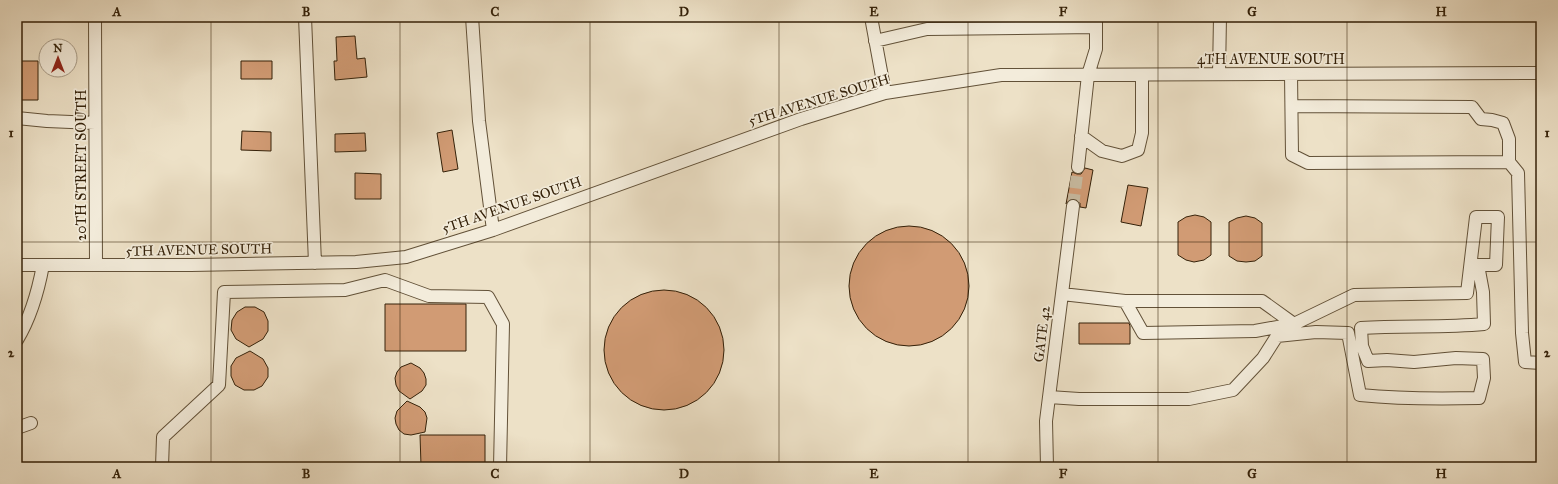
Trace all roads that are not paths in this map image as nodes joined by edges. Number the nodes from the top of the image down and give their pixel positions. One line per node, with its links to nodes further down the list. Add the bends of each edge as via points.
1 (94, 17): 17 (street, 20TH STREET SOUTH)
2 (305, 17): 23 (street)
3 (472, 17): 22 (street, via 479,122)
4 (871, 17): 7 (street)
5 (1220, 17): 9 (street)
6 (1096, 22): 7 (street, via 927,28); 12 (street, via 1096,49)
7 (875, 41): 14 (street)
8 (1541, 73): 10 (street, 4TH AVENUE SOUTH)
9 (1219, 74): 10 (street, 4TH AVENUE SOUTH); 13 (street, 4TH AVENUE SOUTH)
10 (1291, 74): 15 (street)
11 (1001, 75): 12 (street, 4TH AVENUE SOUTH); 14 (street, 5TH AVENUE SOUTH)
12 (1088, 75): 13 (street, 4TH AVENUE SOUTH); 18 (street)
13 (1142, 75): 18 (street, via 1142,133 1138,150 1122,156 1102,151)
14 (885, 93): 22 (street, 5TH AVENUE SOUTH, via 794,122)
15 (1292, 106): 19 (street, via 1472,107 1481,120 1503,123 1509,139); 19 (street, via 1292,155 1308,163)
16 (17, 118): 17 (street, via 47,122)
17 (95, 123): 26 (street, 20TH STREET SOUTH)
18 (1081, 136): 20 (street)
19 (1509, 162): 31 (street, via 1518,173 1525,362)
20 (1078, 167)
21 (1073, 206): 27 (street, GATE 42)
22 (493, 230): 23 (street, 5TH AVENUE SOUTH, via 406,257)
23 (315, 263): 26 (street, 5TH AVENUE SOUTH)
24 (17, 265): 25 (street, 5TH AVENUE SOUTH)
25 (43, 265): 26 (street, 5TH AVENUE SOUTH); 30 (street, via 30,316)
26 (96, 265)
27 (1062, 294): 28 (street); 32 (street, GATE 42)
28 (1125, 301): 29 (street, via 1262,301); 29 (street, via 1143,333 1255,331)
29 (1294, 324): 32 (street, via 1354,295 1467,293 1476,217 1498,217 1496,265 1478,265 1483,292 1484,324 1360,328 1362,346 1368,361 1483,359 1484,378 1479,398 1415,399 1360,395 1348,333 1316,332 1278,336 1263,358 1233,390 1189,399)
30 (17, 340)
31 (1541, 363)
32 (1049, 397): 37 (street, GATE 42, via 1046,422)
33 (32, 423): 34 (street)
34 (17, 428)
35 (162, 467): 36 (street, via 163,437 219,385 224,292 345,290 385,280 429,296 488,297 502,324)
36 (500, 467)
37 (1047, 467)

